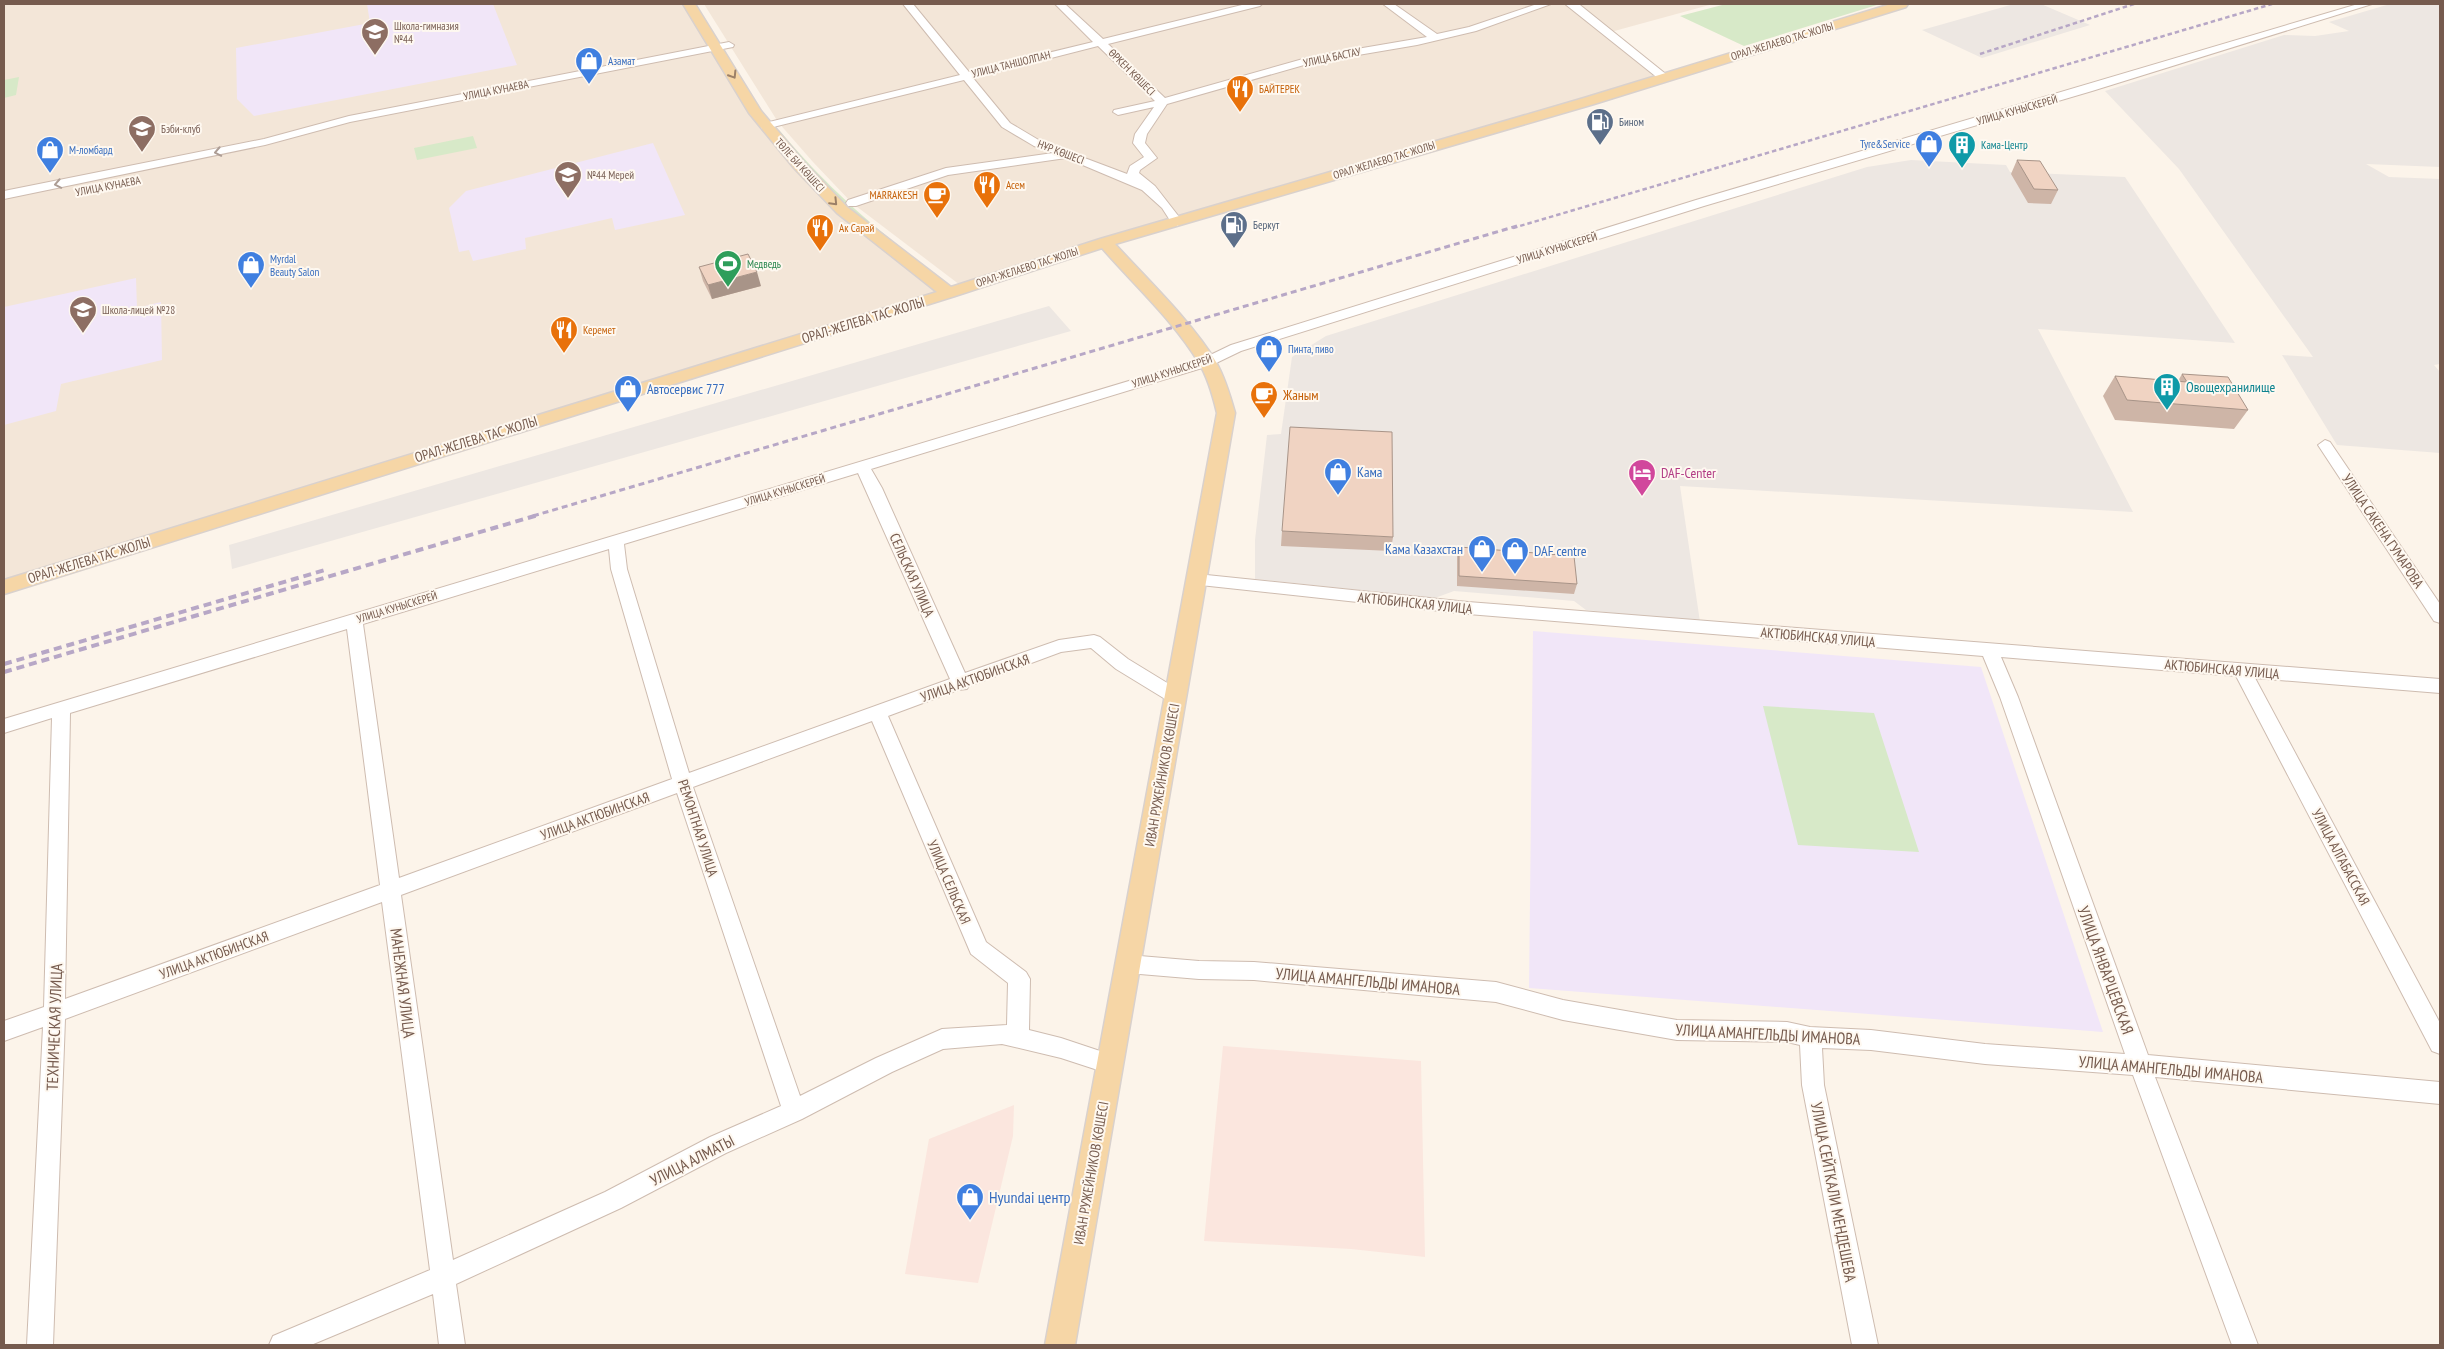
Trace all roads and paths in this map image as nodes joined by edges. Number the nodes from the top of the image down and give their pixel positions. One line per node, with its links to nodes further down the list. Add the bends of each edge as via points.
1 (689, 4): 13 (main road, ТӨЛЕ БИ КӨШЕСІ)
2 (704, 4): 13 (main road, ТӨЛЕ БИ КӨШЕСІ)
3 (908, 4): 14 (street, НҰР КӨШЕСІ)
4 (1060, 4): 12 (street, ӨРКЕН КӨШЕСІ)
5 (1258, 4): 12 (street, УЛИЦА ТАНШОЛПАН)
6 (1388, 4): 11 (street)
7 (1546, 4): 11 (street, УЛИЦА БАСТАУ)
8 (1570, 4): 15 (street)
9 (1902, 4): 15 (main road, ОРАЛ-ЖЕЛАЕВО ТАС ЖОЛЫ)
10 (2367, 4): 28 (street, УЛИЦА КУНЫСКЕРЕЙ, via 2088,90 1700,203 1236,348)
11 (1436, 38): 16 (street, УЛИЦА БАСТАУ, via 1310,60)
12 (1101, 42): 14 (street, УЛИЦА ТАНШОЛПАН); 16 (street, ӨРКЕН КӨШЕСІ)
13 (722, 46): 18 (main road, ТӨЛЕ БИ КӨШЕСІ); 19 (street, УЛИЦА КУНАЕВА, via 349,119)
14 (966, 75): 18 (street, УЛИЦА ТАНШОЛПАН); 20 (street, НҰР КӨШЕСІ, via 1006,125 1038,144)
15 (1663, 77): 25 (main road, ОРАЛ ЖЕЛАЕВО ТАС ЖОЛЫ)
16 (1163, 102): 17 (street, УЛИЦА БАСТАУ); 21 (street, ӨРКЕН КӨШЕСІ, via 1138,143 1151,158 1134,168 1134,174)
17 (1118, 112)
18 (772, 124): 23 (main road, ТӨЛЕ БИ КӨШЕСІ); 27 (main road, ТӨЛЕ БИ КӨШЕСІ, one-way to 27, via 799,166 842,210)
19 (266, 142): 22 (street, УЛИЦА КУНАЕВА, one-way to 22); 24 (street, УЛИЦА КУНАЕВА, via 245,158)
20 (1068, 154): 21 (street, НҰР КӨШЕСІ); 23 (street, via 946,172)
21 (1151, 189): 25 (street)
22 (4, 195)
23 (852, 203): 27 (main road, ТӨЛЕ БИ КӨШЕСІ)
24 (4, 207)
25 (1177, 222): 26 (main road, ОРАЛ ЖЕЛАЕВО ТАС ЖОЛЫ)
26 (1105, 242): 27 (main road, ОРАЛ-ЖЕЛАЕВО ТАС ЖОЛЫ); 28 (main road, ИВАН РУЖЕЙНИКОВ КӨШЕСІ, via 1179,325)
27 (956, 290): 33 (main road, ОРАЛ-ЖЕЛЕВА ТАС ЖОЛЫ)
28 (1207, 362): 30 (street, УЛИЦА КУНЫСКЕРЕЙ); 32 (main road, ИВАН РУЖЕЙНИКОВ КӨШЕСІ, via 1226,413)
29 (2325, 445): 34 (street, УЛИЦА САКЕНА ГУМАРОВА)
30 (862, 467): 31 (street, УЛИЦА КУНЫСКЕРЕЙ); 38 (street, СЕЛЬСКАЯ УЛИЦА)
31 (616, 541): 35 (street, УЛИЦА КУНЫСКЕРЕЙ); 44 (street, РЕМОНТНАЯ УЛИЦА, via 619,569)
32 (1197, 580): 36 (street, АКТЮБИНСКАЯ УЛИЦА, via 1458,607); 40 (main road, ИВАН РУЖЕЙНИКОВ КӨШЕСІ)
33 (4, 587)
34 (2440, 617)
35 (354, 620): 41 (street, УЛИЦА КУНЫСКЕРЕЙ); 45 (street, МАНЕЖНАЯ УЛИЦА)
36 (1989, 650): 37 (street, АКТЮБИНСКАЯ УЛИЦА); 53 (street, УЛИЦА ЯНВАРЦЕВСКАЯ, via 2012,705)
37 (2242, 670): 39 (street, АКТЮБИНСКАЯ УЛИЦА); 51 (street, УЛИЦА АЛГАБАССКАЯ)
38 (961, 684): 40 (street, УЛИЦА АКТЮБИНСКАЯ, via 1059,646 1094,641 1122,664); 42 (street, УЛИЦА АКТЮБИНСКАЯ)
39 (2440, 686)
40 (1176, 697): 46 (main road, ИВАН РУЖЕЙНИКОВ КӨШЕСІ)
41 (62, 709): 43 (street, УЛИЦА КУНЫСКЕРЕЙ); 47 (street, ТЕХНИЧЕСКАЯ УЛИЦА)
42 (878, 714): 44 (street, УЛИЦА АКТЮБИНСКАЯ); 49 (street, УЛИЦА СЕЛЬСКАЯ, via 978,948 1019,979)
43 (4, 726)
44 (683, 784): 45 (street, УЛИЦА АКТЮБИНСКАЯ); 55 (street, РЕМОНТНАЯ УЛИЦА)
45 (391, 890): 47 (street, УЛИЦА АКТЮБИНСКАЯ); 56 (street, МАНЕЖНАЯ УЛИЦА)
46 (1128, 964): 50 (street, УЛИЦА АМАНГЕЛЬДЫ ИМАНОВА, via 1254,971 1496,992 1563,1010 1678,1030 1787,1032); 52 (main road, ИВАН РУЖЕЙНИКОВ КӨШЕСІ)
47 (54, 1013): 48 (street, УЛИЦА АКТЮБИНСКАЯ); 57 (street, ТЕХНИЧЕСКАЯ УЛИЦА)
48 (4, 1031)
49 (1018, 1038): 52 (street, УЛИЦА АЛМАТЫ); 55 (street, УЛИЦА АЛМАТЫ, via 1002,1034 942,1039)
50 (1810, 1038): 53 (street, УЛИЦА АМАНГЕЛЬДЫ ИМАНОВА, via 1871,1040 1985,1054); 61 (street, УЛИЦА СЕЙТКАЛИ МЕНДЕШЕВА, via 1813,1085)
51 (2440, 1044)
52 (1110, 1064): 60 (main road, ИВАН РУЖЕЙНИКОВ КӨШЕСІ)
53 (2140, 1065): 54 (street, УЛИЦА АМАНГЕЛЬДЫ ИМАНОВА); 62 (street, УЛИЦА ЯНВАРЦЕВСКАЯ)
54 (2440, 1093)
55 (794, 1111): 56 (street, УЛИЦА АЛМАТЫ, via 718,1145 613,1200)
56 (441, 1278): 58 (street, УЛИЦА АЛМАТЫ); 59 (street, МАНЕЖНАЯ УЛИЦА)
57 (40, 1345)
58 (282, 1345)
59 (452, 1345)
60 (1060, 1345)
61 (1865, 1345)
62 (2245, 1345)

